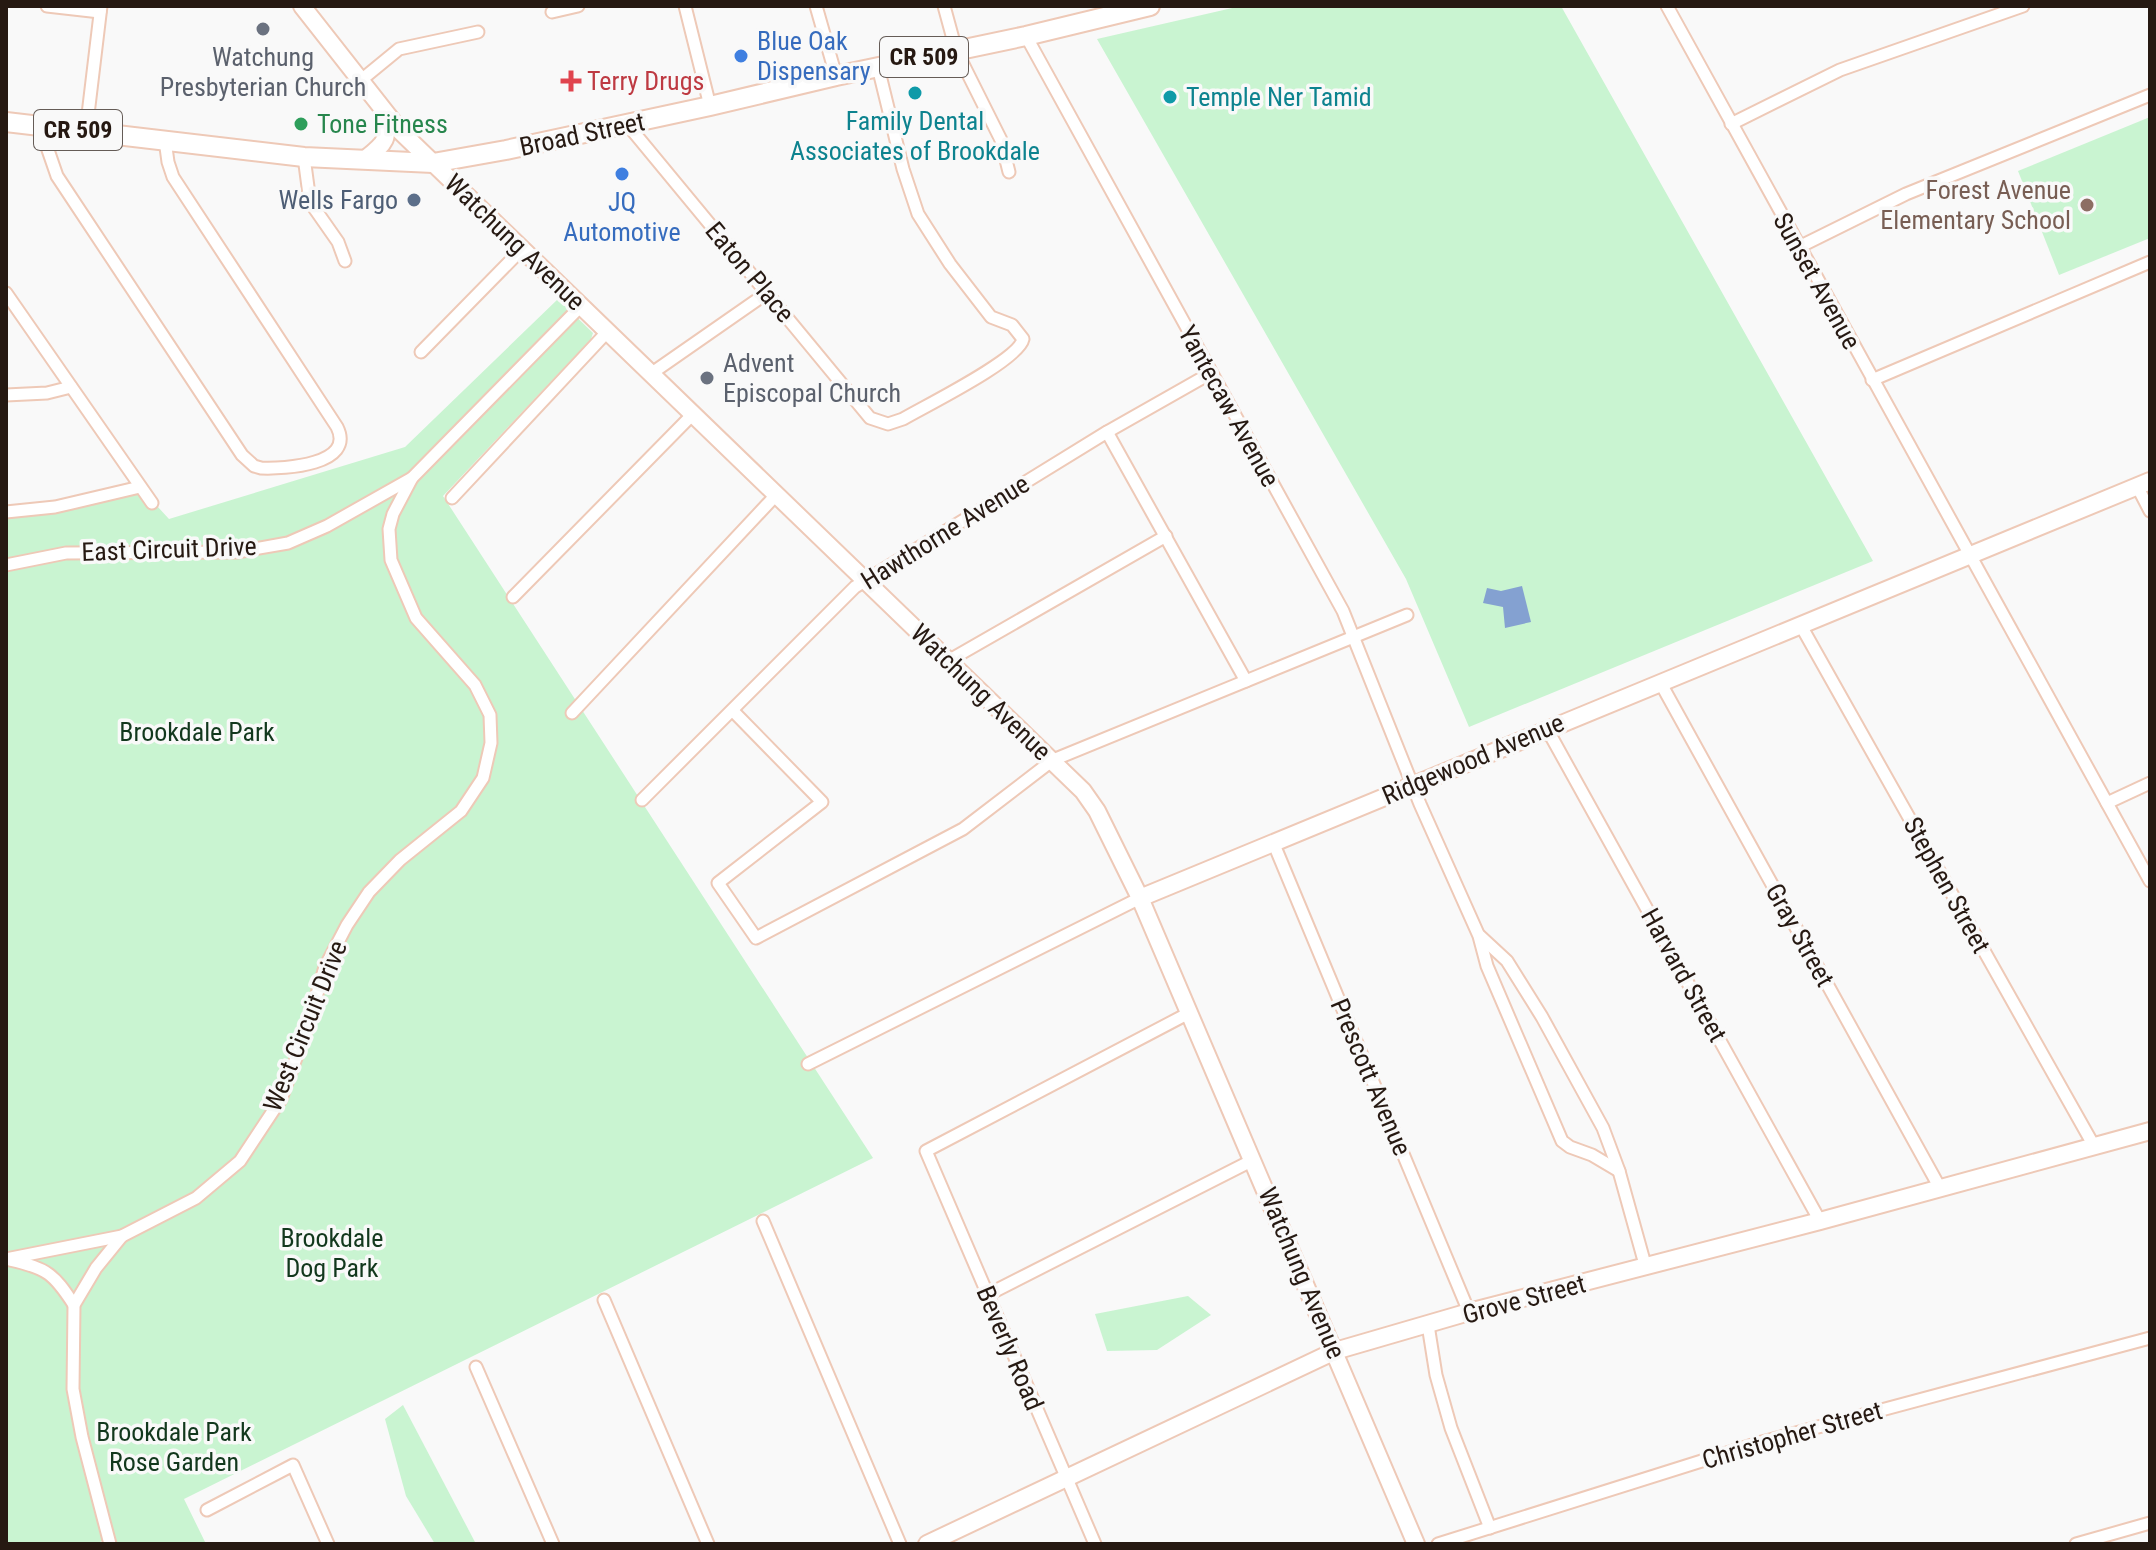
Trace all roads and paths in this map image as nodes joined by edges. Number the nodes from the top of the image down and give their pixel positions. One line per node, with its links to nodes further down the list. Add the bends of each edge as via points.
1 (47, 6): 10 (street)
2 (302, 6): 17 (main road, Watchung Avenue)
3 (578, 6): 11 (street)
4 (685, 6): 20 (street)
5 (816, 6): 16 (street)
6 (944, 6): 14 (street)
7 (1150, 6): 13 (main road, Broad Street / CR 509)
8 (1667, 6): 23 (street, Sunset Avenue)
9 (2023, 6): 23 (street, via 1840,70)
10 (100, 9): 25 (street)
11 (552, 12)
12 (478, 32): 17 (street, via 399,49)
13 (1026, 36): 14 (main road, Broad Street / CR 509); 41 (street, Yantecaw Avenue)
14 (956, 50): 15 (main road, Broad Street / CR 509); 30 (street, via 1001,140)
15 (878, 67): 16 (main road, Broad Street / CR 509); 36 (street, Eaton Place, via 918,214 991,317 1012,325 1022,346 903,419 877,423)
16 (836, 76): 20 (main road, Broad Street / CR 509)
17 (360, 81): 19 (main road, Watchung Avenue)
18 (2150, 95): 31 (street, via 1906,194)
19 (378, 105): 28 (main road, via 388,129 385,141); 29 (main road, Watchung Avenue)
20 (710, 106): 22 (main road, Broad Street / CR 509)
21 (6, 122): 24 (main road, Broad Street / CR 509)
22 (627, 124): 29 (main road, Broad Street / CR 509); 36 (street, Eaton Place)
23 (1731, 124): 31 (street, Sunset Avenue)
24 (46, 127): 25 (main road, Broad Street / CR 509); 26 (street, via 57,176 242,455 254,466 269,468 333,454 341,439 337,427 173,177)
25 (86, 131): 26 (main road, Broad Street / CR 509)
26 (165, 140): 27 (main road, Broad Street / CR 509)
27 (304, 157): 28 (main road, Broad Street / CR 509); 33 (street, via 310,202)
28 (364, 160): 29 (main road, Broad Street / CR 509)
29 (433, 163): 32 (main road, Watchung Avenue)
30 (1009, 172)
31 (1799, 247): 42 (street, Sunset Avenue)
32 (522, 249): 37 (main road, Watchung Avenue); 39 (street)
33 (345, 261)
34 (2150, 262): 42 (street)
35 (6, 293): 43 (street)
36 (767, 293): 40 (street)
37 (582, 305): 38 (main road, Watchung Avenue); 47 (street)
38 (608, 331): 40 (main road, Watchung Avenue); 51 (street)
39 (421, 352)
40 (652, 373): 45 (main road, Watchung Avenue)
41 (1211, 373): 46 (street, Hawthorne Avenue); 62 (street, Yantecaw Avenue)
42 (1872, 380): 56 (street, Sunset Avenue)
43 (71, 387): 44 (street); 49 (street)
44 (6, 395)
45 (693, 414): 50 (main road, Watchung Avenue); 59 (street)
46 (1107, 432): 55 (street); 58 (street, Hawthorne Avenue)
47 (412, 478): 57 (street, East Circuit Drive, via 288,543 237,552 66,553); 89 (street, West Circuit Drive, via 389,529 391,560 416,618 475,685 490,715 491,743 483,778 461,811 369,892 347,925 325,967 281,1099 240,1161 196,1198)
48 (2143, 484): 53 (street); 56 (main road, Ridgewood Avenue)
49 (140, 487): 52 (street); 54 (street, via 55,507)
50 (776, 495): 58 (main road, Watchung Avenue); 67 (street)
51 (452, 498)
52 (152, 503)
53 (2150, 511)
54 (6, 512)
55 (1166, 536): 63 (street); 64 (street)
56 (1969, 555): 61 (main road, Ridgewood Avenue); 73 (street, Sunset Avenue)
57 (6, 565)
58 (865, 580): 63 (main road, Watchung Avenue); 66 (street, Hawthorne Avenue)
59 (513, 597)
60 (1407, 615): 62 (street)
61 (1800, 624): 65 (main road, Ridgewood Avenue); 82 (street, Stephen Street)
62 (1355, 635): 64 (street); 71 (street, Yantecaw Avenue)
63 (948, 661): 69 (main road, Watchung Avenue)
64 (1246, 681): 69 (street)
65 (1660, 682): 68 (main road, Ridgewood Avenue); 86 (street, Gray Street)
66 (733, 711): 69 (street, via 822,802 718,883 756,938 963,829); 72 (street, Hawthorne Avenue)
67 (572, 713)
68 (1547, 729): 71 (main road, Ridgewood Avenue); 88 (street, Harvard Street)
69 (1053, 760): 76 (main road, Watchung Avenue, via 1097,811)
70 (2150, 783): 73 (street)
71 (1412, 785): 74 (main road, Ridgewood Avenue); 77 (street, Yantecaw Avenue)
72 (642, 800)
73 (2107, 803): 75 (street, Sunset Avenue)
74 (1273, 842): 76 (main road, Ridgewood Avenue); 95 (street, Prescott Avenue)
75 (2150, 881)
76 (1140, 898): 78 (main road, Watchung Avenue); 79 (street, Ridgewood Avenue)
77 (1479, 936): 80 (street, via 1507,961); 83 (street, Yantecaw Avenue, via 1562,1141)
78 (1189, 1013): 84 (main road, Watchung Avenue); 92 (street, Beverly Road, via 926,1151)
79 (808, 1064)
80 (1603, 1128): 83 (street, via 1595,1143); 85 (street)
81 (2150, 1131): 82 (main road, Grove Street)
82 (2094, 1146): 86 (main road, Grove Street)
83 (1579, 1151): 85 (street)
84 (1253, 1160): 92 (street); 98 (main road, Watchung Avenue)
85 (1619, 1171): 91 (street)
86 (1940, 1188): 88 (main road, Grove Street)
87 (763, 1221): 108 (street)
88 (1820, 1221): 91 (main road, Grove Street)
89 (122, 1236): 90 (street, West Circuit Drive); 94 (street)
90 (6, 1259): 94 (street, West Circuit Drive, via 50,1273)
91 (1646, 1268): 95 (main road, Grove Street)
92 (987, 1295): 100 (street, Beverly Road)
93 (604, 1300): 107 (street)
94 (74, 1305): 104 (street, via 73,1389)
95 (1469, 1312): 96 (main road, Grove Street)
96 (1428, 1325): 98 (main road, Grove Street); 103 (street, via 1451,1428)
97 (2150, 1338): 103 (street, Christopher Street, via 1762,1442)
98 (1335, 1351): 100 (main road, Grove Street); 111 (main road, Watchung Avenue)
99 (476, 1367): 106 (street)
100 (1067, 1478): 109 (main road, Grove Street); 110 (street, Beverly Road)
101 (207, 1510): 105 (street, via 293,1465)
102 (2150, 1523): 113 (street)
103 (1490, 1528): 112 (street, Christopher Street)
104 (110, 1544)
105 (328, 1544)
106 (553, 1544)
107 (708, 1544)
108 (900, 1544)
109 (927, 1544)
110 (1095, 1544)
111 (1416, 1544)
112 (1438, 1544)
113 (2076, 1544)

